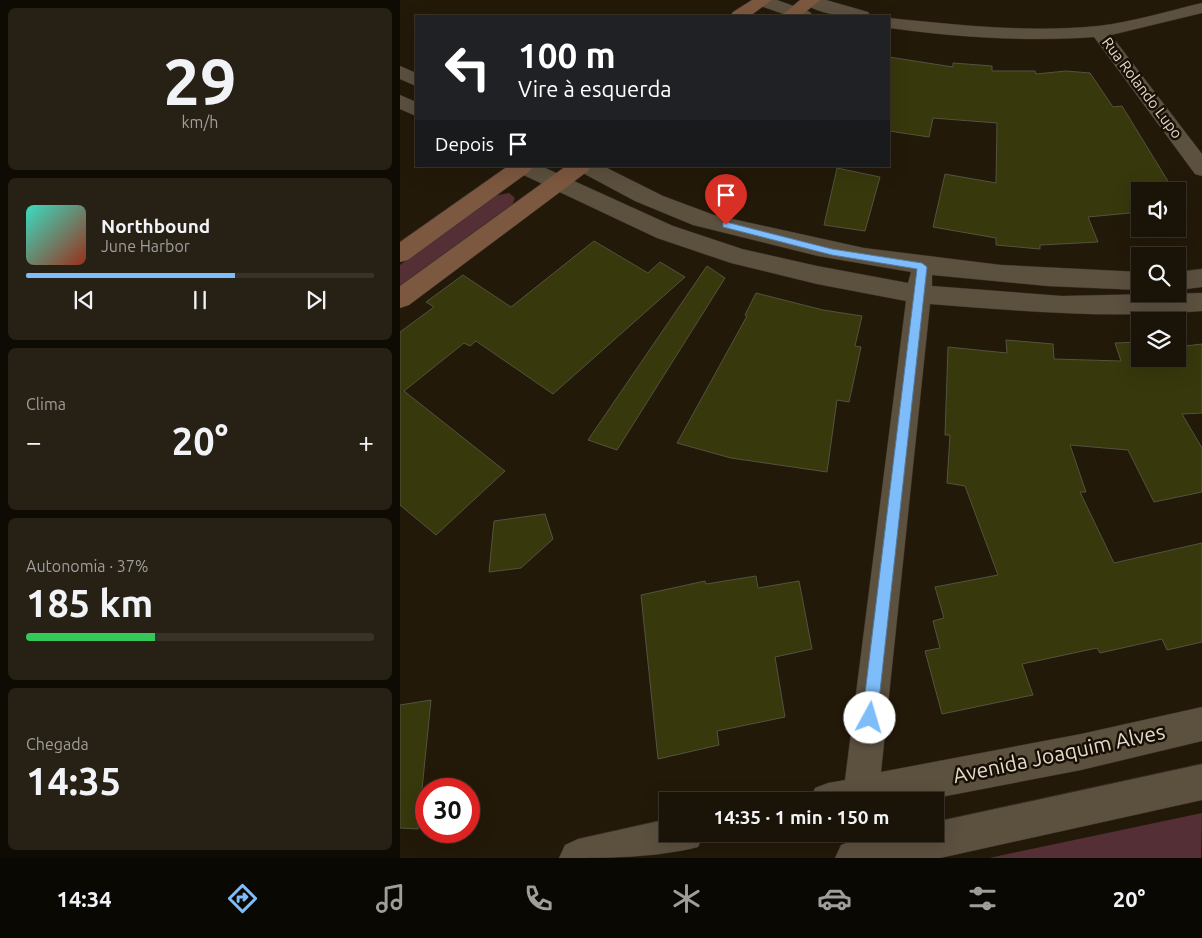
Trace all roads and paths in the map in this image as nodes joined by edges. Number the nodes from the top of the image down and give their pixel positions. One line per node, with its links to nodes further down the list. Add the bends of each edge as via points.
1 (762, 0): 4 (main road); 5 (street)
2 (811, 0): 5 (main road); 6 (street)
3 (1202, 8): 8 (street)
4 (741, 15)
5 (796, 15)
6 (858, 15)
7 (890, 23): 8 (street, via 994,34)
8 (1099, 31): 11 (street, Rua Rolando Lupo)
9 (890, 36): 11 (street, via 993,48 1055,50)
10 (1165, 36): 11 (street)
11 (1111, 46): 20 (street, Rua Rolando Lupo)
12 (400, 72): 13 (street)
13 (415, 80)
14 (400, 101): 15 (street)
15 (415, 109)
16 (521, 167): 22 (main road)
17 (524, 167): 21 (street)
18 (580, 167): 21 (main road)
19 (588, 167): 24 (street, via 679,212 832,252)
20 (1202, 169)
21 (558, 184): 24 (street, via 665,232 739,256 817,275); 27 (main road)
22 (400, 254)
23 (1202, 278): 25 (street)
24 (920, 280): 26 (street, via 986,274); 28 (street, via 1062,305); 31 (street)
25 (1186, 280)
26 (1131, 281)
27 (400, 299)
28 (1202, 302)
29 (1202, 724): 32 (street, Avenida Joaquim Alves)
30 (1202, 782): 34 (street)
31 (863, 792)
32 (886, 792)
33 (659, 840): 35 (street)
34 (865, 851)
35 (578, 858)

